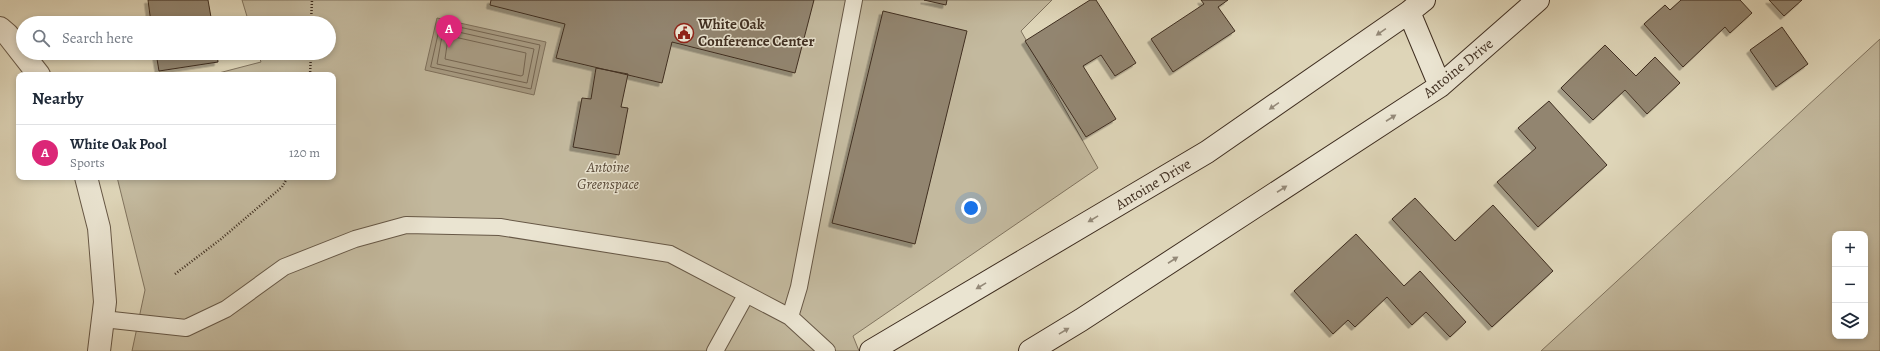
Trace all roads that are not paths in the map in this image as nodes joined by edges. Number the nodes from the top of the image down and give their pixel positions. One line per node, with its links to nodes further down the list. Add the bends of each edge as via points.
1 (854, 0): 11 (lane, via 799,287)
2 (1538, 0): 8 (main road, Antoine Drive)
3 (1416, 6): 8 (main road); 16 (main road, Antoine Drive, one-way to 16, via 1207,152)
4 (0, 28): 5 (main road)
5 (16, 46)
6 (27, 60): 7 (main road)
7 (37, 72)
8 (1440, 86): 17 (main road, Antoine Drive, one-way to 8)
9 (87, 180): 12 (main road, via 99,228 105,302)
10 (746, 295): 11 (lane); 12 (lane, via 670,254 500,227 406,225 355,239 284,267 226,309 186,328); 14 (lane)
11 (790, 317): 15 (lane)
12 (103, 319): 13 (main road)
13 (98, 351)
14 (716, 351)
15 (827, 351)
16 (871, 351)
17 (1030, 351)

